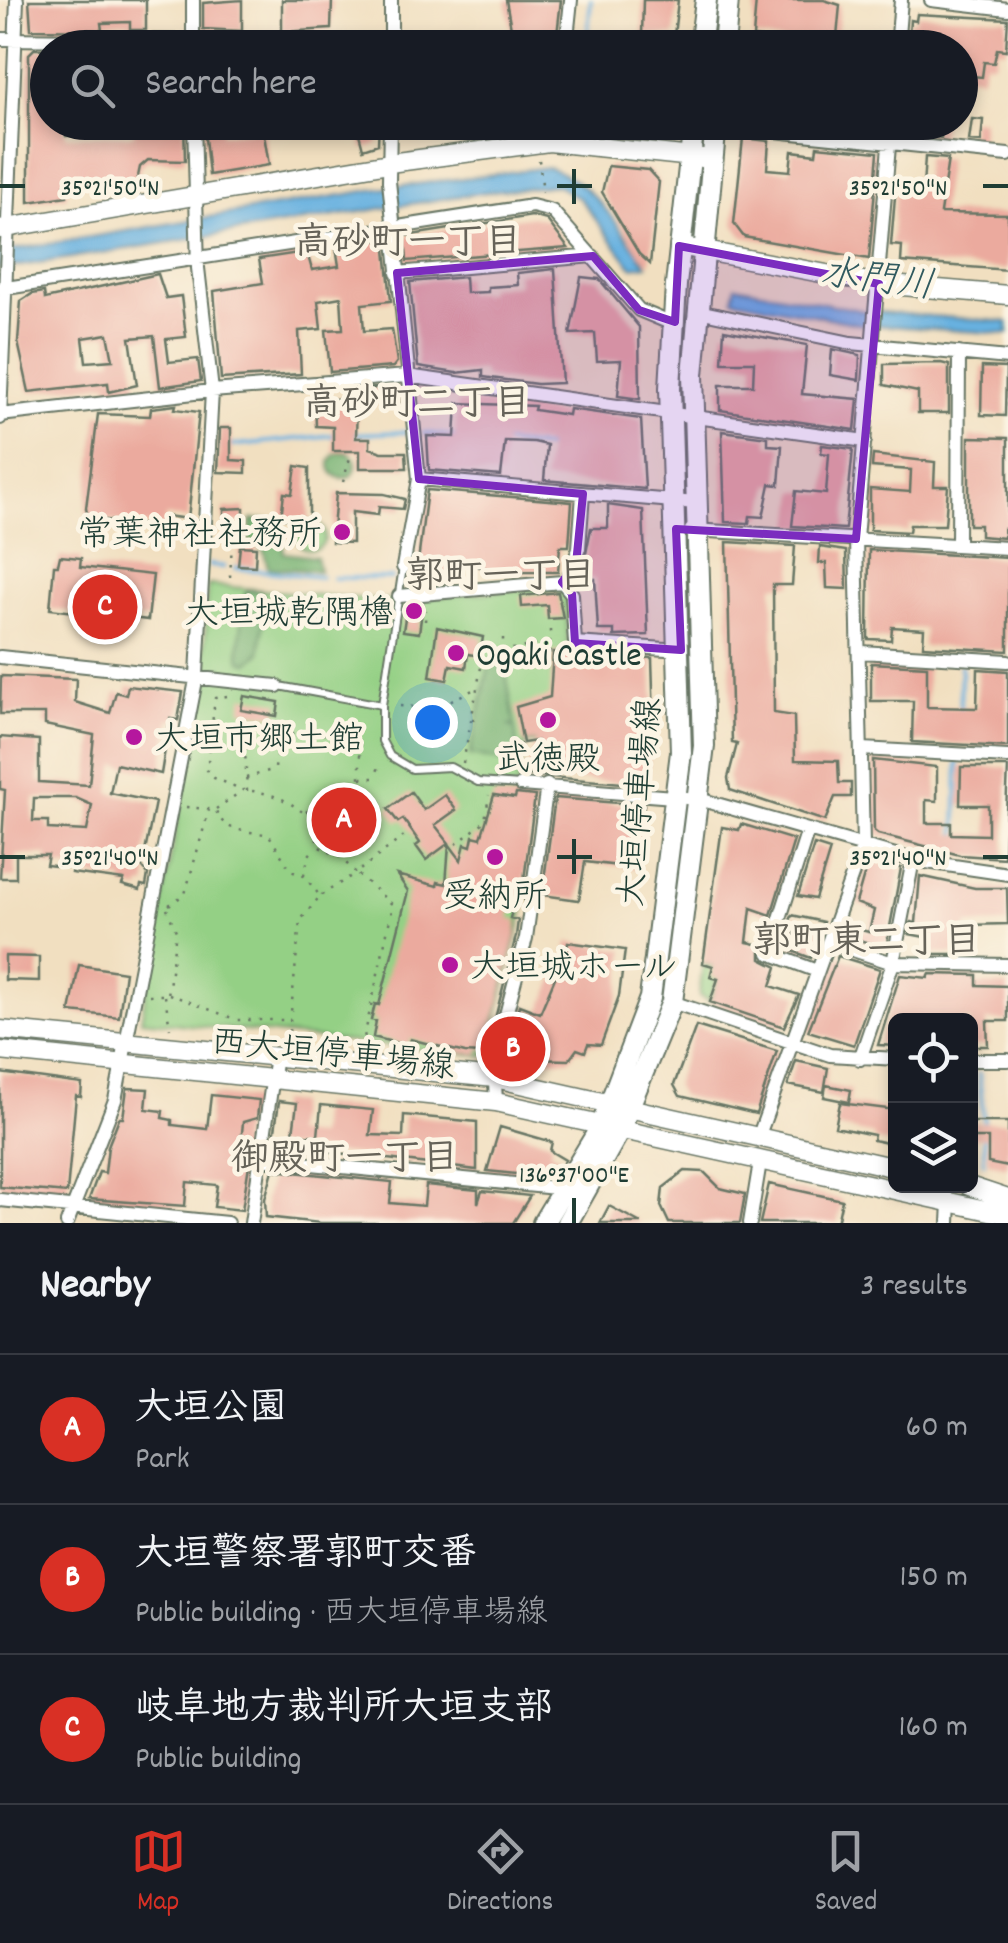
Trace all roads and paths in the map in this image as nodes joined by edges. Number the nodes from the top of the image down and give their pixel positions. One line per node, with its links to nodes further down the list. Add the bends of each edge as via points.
1 (16, 0): 16 (street)
2 (193, 0): 10 (street)
3 (390, 0): 11 (street)
4 (571, 0): 12 (street)
5 (706, 0): 13 (main road)
6 (728, 0): 14 (main road)
7 (901, 0): 15 (street)
8 (931, 0): 9 (street)
9 (1008, 8)
10 (193, 30)
11 (391, 30)
12 (568, 30)
13 (702, 30)
14 (726, 30)
15 (898, 30)
16 (17, 39): 17 (street); 18 (street); 34 (street)
17 (30, 39)
18 (0, 40)
19 (194, 140): 32 (street)
20 (390, 140): 30 (street)
21 (691, 140): 26 (main road, 大垣停車場線)
22 (714, 140): 28 (main road, 大垣停車場線)
23 (871, 140): 25 (street)
24 (550, 142): 26 (main road); 30 (main road)
25 (890, 142): 27 (street); 41 (street)
26 (689, 154): 28 (main road); 35 (main road, 大垣停車場線)
27 (1008, 155)
28 (712, 159): 37 (main road, 大垣停車場線)
29 (538, 161): 31 (path)
30 (389, 172): 32 (main road); 33 (street)
31 (543, 192)
32 (196, 205): 34 (main road); 36 (street)
33 (393, 227): 36 (street); 38 (street, via 545,207); 39 (street)
34 (7, 234): 40 (street)
35 (679, 246): 37 (main road); 44 (main road, 大垣停車場線)
36 (198, 250): 40 (street); 49 (street)
37 (704, 251): 41 (main road); 43 (main road, 大垣停車場線)
38 (593, 256): 39 (street); 44 (street, via 639,310)
39 (398, 273): 48 (street)
40 (5, 283): 52 (street)
41 (878, 293): 42 (main road); 45 (street)
42 (1008, 295)
43 (698, 312): 45 (street); 51 (main road, 大垣停車場線)
44 (675, 325): 50 (main road, 大垣停車場線)
45 (874, 346): 46 (street); 53 (street)
46 (958, 353): 47 (street); 62 (street)
47 (1008, 358)
48 (407, 376): 49 (street); 50 (street); 55 (street)
49 (212, 390): 52 (street); 77 (street)
50 (670, 411): 51 (street); 58 (main road, 大垣停車場線)
51 (692, 414): 53 (street); 58 (main road, 大垣停車場線)
52 (0, 416)
53 (865, 441): 61 (street)
54 (351, 454): 56 (path)
55 (418, 479): 57 (street); 64 (street)
56 (343, 482)
57 (583, 494): 58 (street); 66 (street, via 576,564)
58 (686, 503): 60 (main road, 大垣停車場線)
59 (233, 525): 65 (path)
60 (687, 530): 61 (street); 72 (main road, 大垣停車場線); 102 (main road, 大垣停車場線, via 704,746)
61 (856, 539): 62 (street); 73 (street)
62 (958, 545): 63 (street)
63 (1008, 548)
64 (403, 567): 67 (lane)
65 (230, 577)
66 (562, 582): 67 (street); 72 (street, via 572,594 575,643)
67 (399, 596): 82 (lane)
68 (550, 630): 70 (path)
69 (503, 638): 71 (path)
70 (551, 644): 71 (path); 74 (path)
71 (503, 650): 80 (path, via 482,662)
72 (681, 650): 100 (main road, 大垣停車場線)
73 (861, 652): 76 (street); 89 (street)
74 (550, 656)
75 (0, 657): 77 (street)
76 (1008, 661)
77 (197, 675): 78 (street); 103 (street)
78 (235, 680): 79 (street); 99 (path, via 232,694 215,698 207,770)
79 (278, 686): 82 (lane)
80 (474, 689): 84 (path, via 434,708); 85 (path)
81 (410, 698): 84 (path)
82 (382, 704): 90 (lane, via 382,741)
83 (400, 706): 84 (path)
84 (410, 706)
85 (470, 719): 86 (path); 93 (path)
86 (481, 720)
87 (278, 734): 94 (path, via 276,769); 94 (path, via 258,734 248,743); 95 (path, via 356,737)
88 (520, 743): 92 (path)
89 (862, 749): 91 (street); 109 (street)
90 (390, 756): 93 (lane, via 412,769 450,767); 95 (path, via 374,778)
91 (1008, 757)
92 (521, 767)
93 (460, 774): 96 (lane)
94 (246, 778): 99 (path)
95 (360, 778): 101 (path)
96 (490, 785): 97 (lane); 111 (path, via 485,821)
97 (522, 785): 98 (street)
98 (547, 785): 100 (street); 139 (street, via 526,938)
99 (245, 791): 104 (path); 105 (path, via 274,793)
100 (676, 795): 102 (street); 141 (main road, 大垣停車場線, via 650,998)
101 (335, 798): 105 (path); 106 (path, via 327,822)
102 (698, 799): 107 (street); 124 (main road, 大垣停車場線)
103 (174, 806): 104 (path); 117 (street)
104 (213, 809): 115 (path, via 230,827 274,839 292,871); 117 (path, via 185,894)
105 (305, 813): 106 (path)
106 (318, 825): 110 (path)
107 (808, 830): 109 (street); 121 (street, via 769,952)
108 (408, 833): 113 (path)
109 (863, 845): 112 (street); 118 (street)
110 (318, 846): 113 (path); 115 (path)
111 (448, 851)
112 (913, 860): 114 (street); 119 (street)
113 (356, 873): 116 (path); 130 (path, via 393,905)
114 (1008, 874)
115 (304, 876): 116 (path)
116 (320, 896): 125 (path, via 300,921)
117 (160, 905): 122 (street); 123 (path, via 176,931)
118 (828, 942): 119 (street); 121 (street)
119 (893, 963): 120 (street); 133 (street)
120 (1008, 965)
121 (817, 971): 129 (street)
122 (138, 995): 123 (path); 128 (street)
123 (166, 995): 125 (path, via 237,1020); 127 (path)
124 (672, 1002): 129 (street); 141 (main road, 大垣停車場線)
125 (289, 1020): 131 (path)
126 (0, 1030): 128 (main road, 西大垣停車場線)
127 (170, 1030)
128 (128, 1039): 131 (main road, 西大垣停車場線); 137 (street)
129 (792, 1044): 133 (street); 143 (street)
130 (362, 1047)
131 (282, 1049): 138 (street); 139 (main road, 西大垣停車場線)
132 (0, 1051): 137 (main road, 西大垣停車場線)
133 (860, 1059): 134 (street)
134 (888, 1059)
135 (978, 1060): 136 (street)
136 (1008, 1060)
137 (122, 1064): 138 (main road, 西大垣停車場線); 152 (street)
138 (273, 1078): 140 (main road, 西大垣停車場線); 144 (street)
139 (495, 1078): 140 (street); 141 (main road, 西大垣停車場線)
140 (496, 1102): 142 (main road, 西大垣停車場線)
141 (621, 1104): 142 (main road, 大垣停車場線); 143 (main road, 西大垣停車場線)
142 (610, 1129): 145 (main road, 西大垣停車場線); 148 (main road, 大垣停車場線)
143 (758, 1138): 146 (main road, 西大垣停車場線)
144 (260, 1159): 148 (street); 156 (street)
145 (760, 1162): 151 (main road, 西大垣停車場線); 159 (street)
146 (888, 1166)
147 (978, 1189): 149 (main road)
148 (574, 1190): 157 (main road, 大垣停車場線); 158 (main road, 大垣停車場線)
149 (1008, 1198)
150 (0, 1200): 152 (street)
151 (950, 1201): 153 (main road, 西大垣停車場線); 160 (street)
152 (73, 1208): 154 (street); 155 (street)
153 (1008, 1215)
154 (67, 1223)
155 (227, 1223)
156 (251, 1223)
157 (544, 1223)
158 (566, 1223)
159 (750, 1223)
160 (949, 1223)

